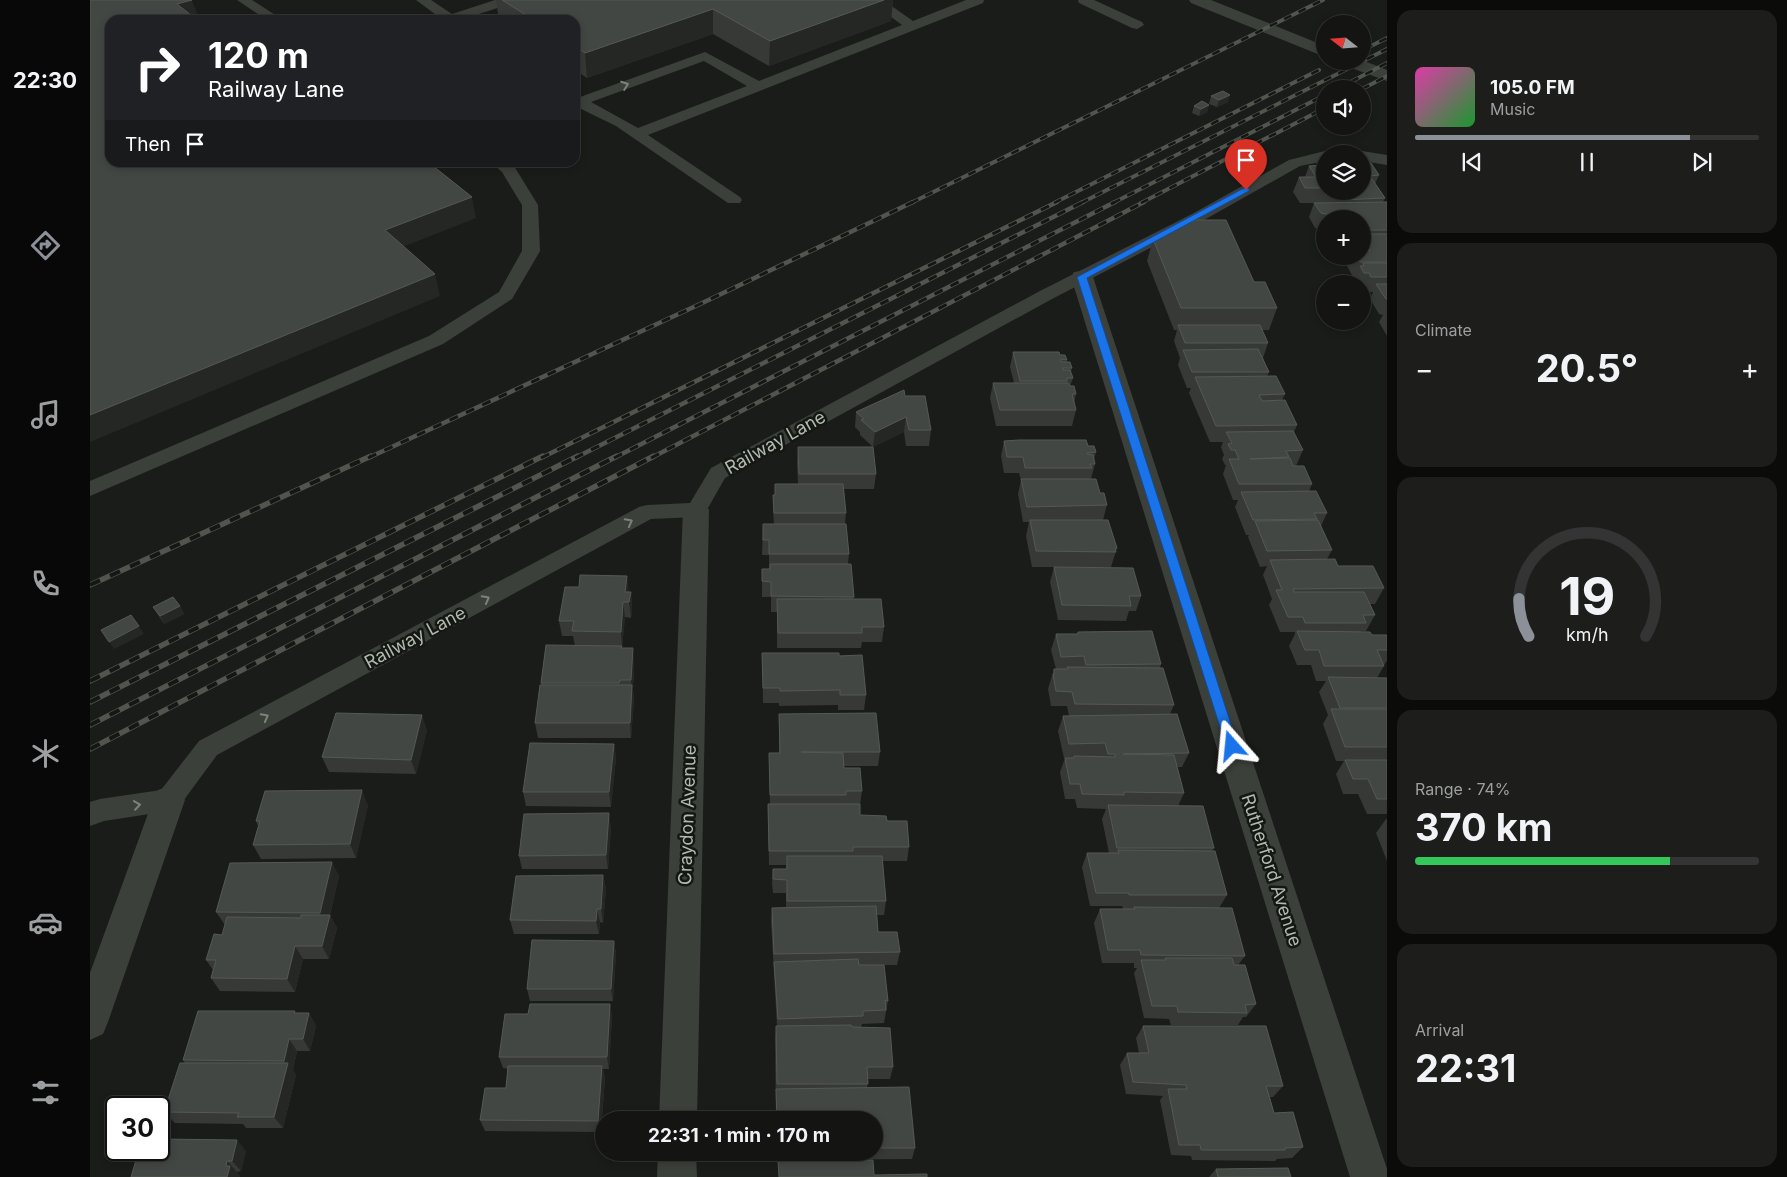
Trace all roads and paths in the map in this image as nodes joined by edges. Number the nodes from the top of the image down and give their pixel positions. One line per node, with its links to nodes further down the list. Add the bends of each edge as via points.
1 (243, 0): 8 (lane)
2 (422, 0): 9 (lane)
3 (508, 0): 10 (lane)
4 (874, 0): 12 (lane)
5 (978, 0): 12 (lane)
6 (1084, 0): 11 (lane)
7 (1197, 0): 13 (street)
8 (268, 15)
9 (445, 15)
10 (463, 15)
11 (1137, 24)
12 (912, 26): 16 (lane)
13 (1316, 48)
14 (1371, 70): 15 (street)
15 (1387, 76)
16 (758, 86): 17 (lane, one-way to 16, via 705,56); 19 (lane)
17 (580, 100)
18 (580, 103): 19 (lane)
19 (636, 134): 24 (lane)
20 (1371, 157): 22 (lane)
21 (1316, 158): 25 (lane, Railway Lane, via 1295,163)
22 (1387, 160)
23 (505, 167): 26 (lane, via 530,205 532,252 506,295 436,340)
24 (734, 200)
25 (1082, 277): 27 (lane, Railway Lane, via 718,473); 34 (street, Rutherford Avenue)
26 (90, 489)
27 (696, 510): 28 (lane, Railway Lane, one-way to 27, via 208,748 647,512); 31 (street, Craydon Avenue)
28 (169, 800): 29 (lane, one-way to 28, via 100,810); 30 (street)
29 (90, 816)
30 (90, 1022)
31 (678, 1111)
32 (677, 1161): 33 (street)
33 (676, 1177)
34 (1370, 1177)

